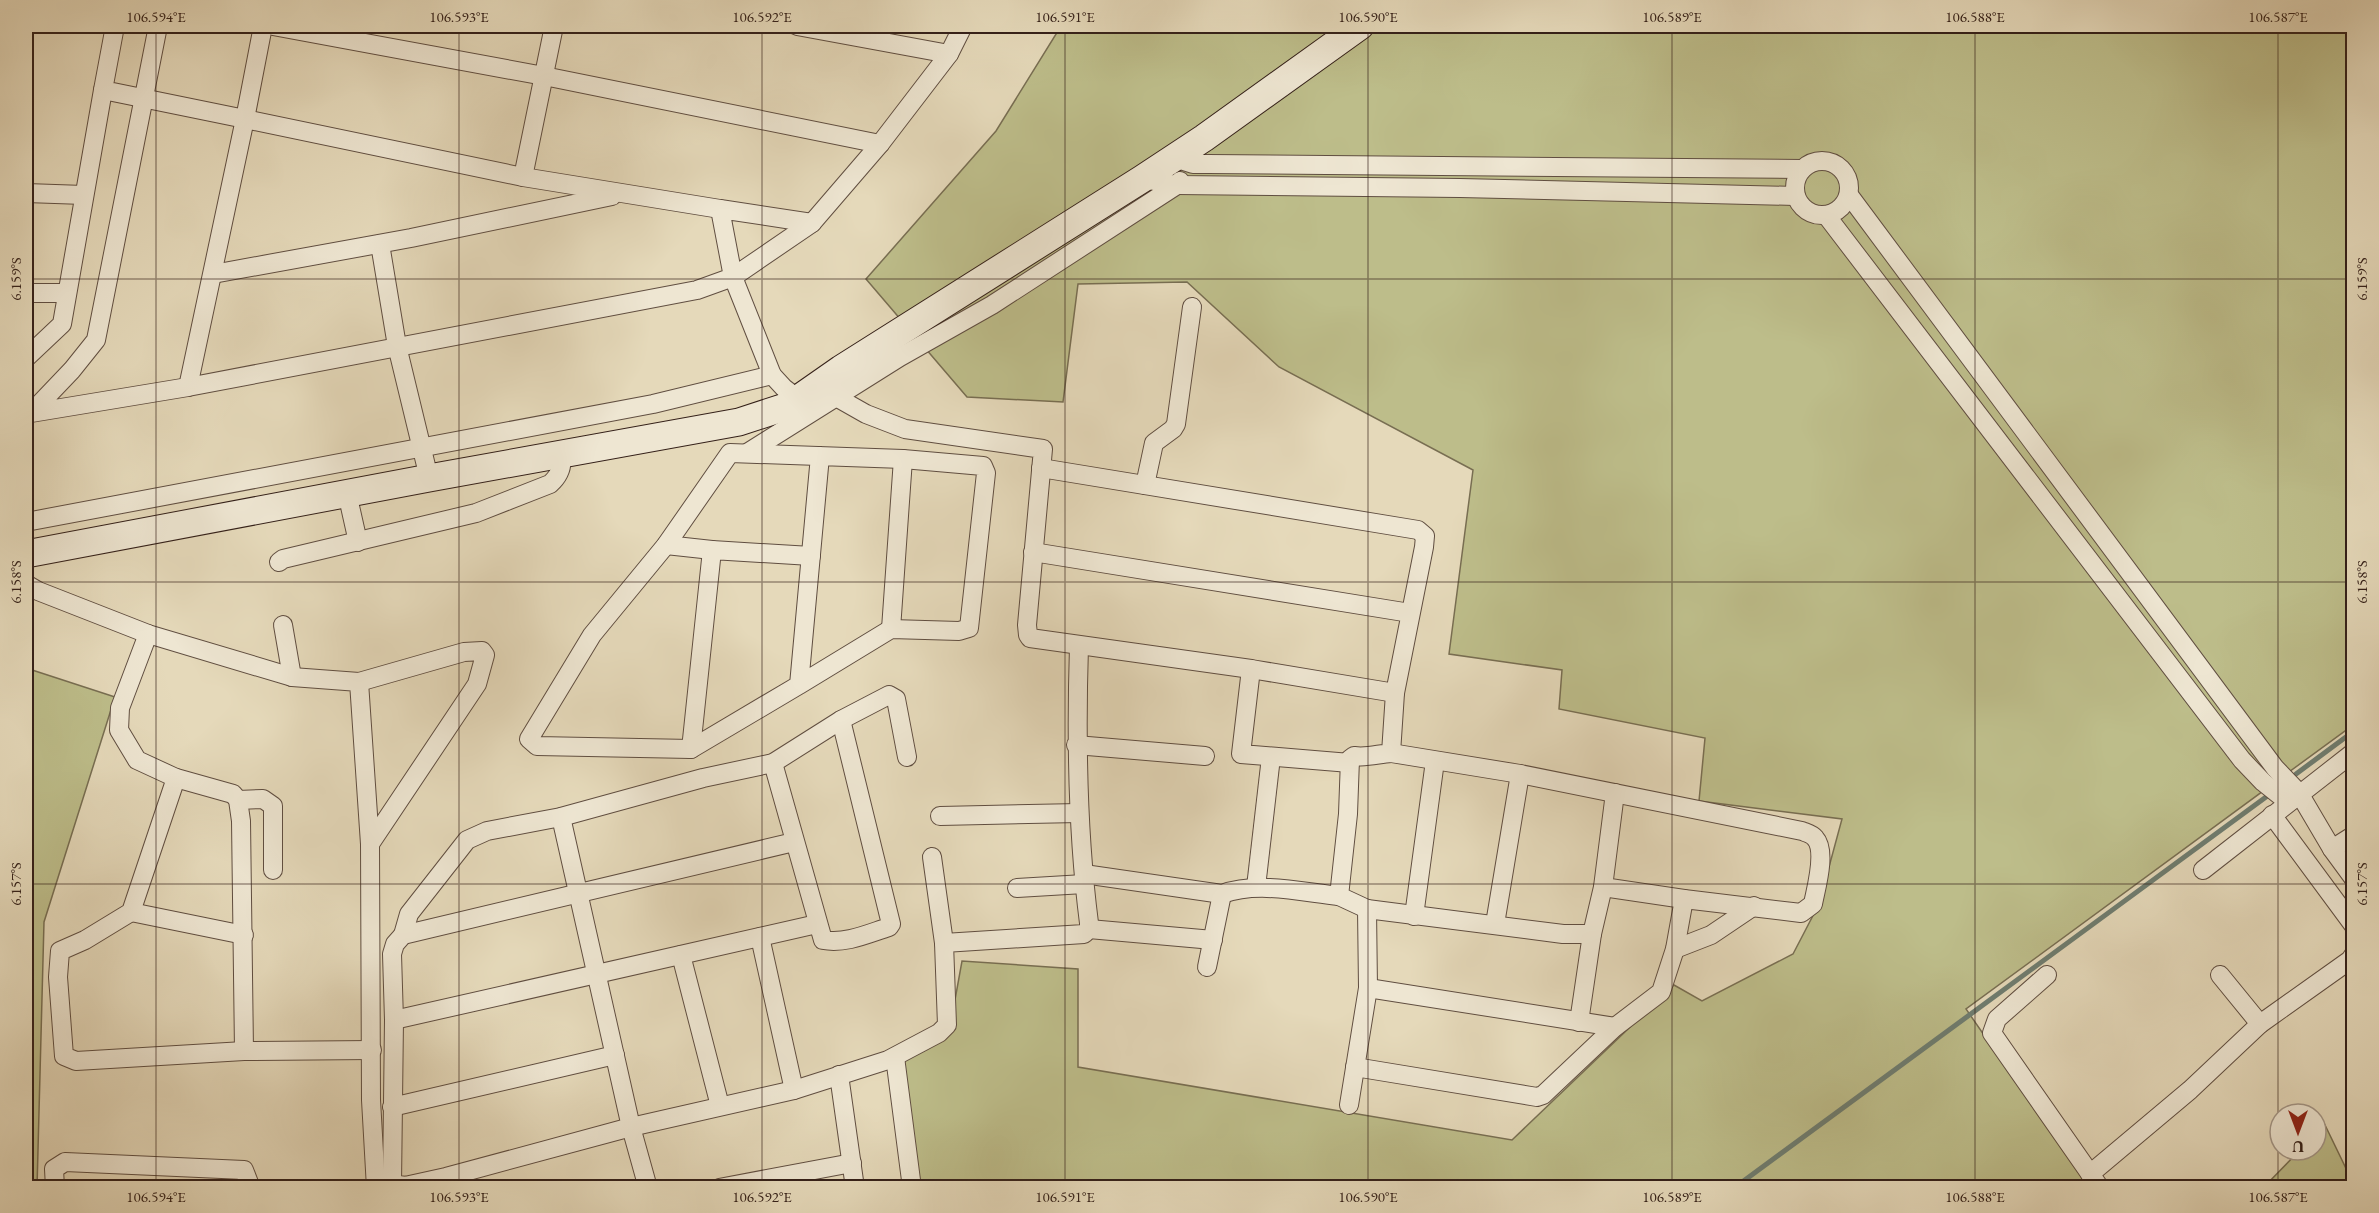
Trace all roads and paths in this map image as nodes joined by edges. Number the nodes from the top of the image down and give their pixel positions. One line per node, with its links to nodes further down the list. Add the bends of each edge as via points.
1 (114, 26): 11 (street)
2 (158, 26): 12 (street)
3 (262, 26): 13 (street)
4 (273, 26): 10 (street)
5 (554, 26): 10 (street)
6 (797, 26): 9 (street)
7 (963, 26): 9 (street)
8 (1359, 26): 15 (street, via 1204,138)
9 (949, 54): 14 (street)
10 (544, 76): 14 (street); 18 (street)
11 (103, 90): 12 (street); 24 (street)
12 (143, 98): 13 (street); 43 (street, via 96,340)
13 (245, 119): 18 (street); 31 (street)
14 (880, 144): 29 (street)
15 (1183, 161): 16 (street); 19 (street); 20 (street)
16 (1460, 167): 17 (street); 21 (street)
17 (1802, 169): 25 (street, via 1819,160 1837,165 1848,181); 26 (street, via 1796,177)
18 (523, 177): 23 (street)
19 (1142, 179): 20 (street); 40 (street)
20 (1178, 185): 21 (street); 40 (street, via 1067,258)
21 (1460, 188): 26 (street)
22 (26, 193): 24 (street)
23 (622, 194): 27 (street); 30 (street)
24 (84, 195): 34 (street)
25 (1849, 195): 28 (street, via 1841,207); 88 (street)
26 (1795, 196): 28 (street, via 1806,211)
27 (720, 209): 29 (street); 32 (street)
28 (1826, 215): 88 (street, via 2242,760 2263,782)
29 (812, 223): 32 (street)
30 (380, 244): 31 (street); 36 (street)
31 (213, 274): 39 (street)
32 (733, 277): 36 (street, via 697,291); 38 (street)
33 (26, 293): 34 (street)
34 (66, 293): 37 (street, via 62,324)
35 (1192, 307): 53 (street, via 1176,424 1154,443)
36 (397, 346): 39 (street); 46 (street)
37 (26, 358)
38 (772, 375): 41 (street); 42 (street)
39 (188, 387): 43 (street)
40 (830, 389): 42 (street); 51 (street, via 866,414 905,429 1043,449)
41 (653, 404): 45 (street); 46 (street)
42 (806, 405): 44 (street); 47 (street)
43 (28, 414)
44 (707, 427): 45 (street); 47 (street)
45 (659, 437): 48 (street)
46 (423, 448): 52 (street); 55 (street)
47 (738, 453): 49 (street); 57 (street)
48 (561, 456): 52 (street); 56 (street, via 562,466 550,484 476,513)
49 (820, 456): 50 (street); 61 (street)
50 (903, 459): 66 (street); 66 (street, via 978,464 987,472 969,628)
51 (1041, 468): 53 (street); 59 (street)
52 (429, 478): 54 (street)
53 (1145, 485): 64 (street, via 1418,530 1425,536 1424,547)
54 (347, 494): 56 (street); 60 (street)
55 (26, 522)
56 (358, 542): 62 (street)
57 (666, 545): 58 (street); 76 (street, via 592,635 529,739 537,746)
58 (712, 550): 61 (street); 76 (street)
59 (1033, 552): 64 (street); 68 (street, via 1028,636)
60 (26, 554)
61 (811, 556): 72 (street)
62 (279, 562)
63 (26, 584): 67 (street)
64 (1410, 613): 73 (street)
65 (283, 625): 70 (street)
66 (891, 629): 72 (street)
67 (148, 634): 70 (street); 86 (street, via 120,708 119,730 137,760)
68 (1079, 646): 69 (street); 75 (street)
69 (1251, 669): 73 (street); 81 (street, via 1241,754)
70 (292, 677): 71 (street)
71 (359, 682): 96 (street); 96 (street, via 464,652 482,651 485,655 477,684)
72 (799, 685): 76 (street)
73 (1395, 693): 78 (street)
74 (841, 720): 80 (street, via 884,696 893,697); 83 (street); 114 (street, via 891,924 835,942 823,940)
75 (1076, 745): 79 (street); 90 (street)
76 (691, 749)
77 (2354, 752): 88 (street)
78 (1391, 753): 82 (street); 84 (street, via 1354,756)
79 (1205, 756)
80 (907, 757)
81 (1271, 757): 84 (street); 103 (street)
82 (1435, 761): 85 (street); 113 (street)
83 (773, 763): 93 (street); 95 (street)
84 (1350, 763): 108 (street)
85 (1520, 774): 87 (street); 115 (street)
86 (176, 778): 89 (street, via 225,791); 112 (street)
87 (1615, 793): 104 (street); 110 (street, via 1813,835 1821,863 1813,904 1801,913)
88 (2294, 798): 91 (street); 97 (street)
89 (238, 800): 99 (street, via 263,799 273,806); 119 (street)
90 (1079, 813): 92 (street); 101 (street)
91 (2272, 815): 100 (street); 116 (street)
92 (940, 816)
93 (561, 817): 106 (street); 120 (street, via 488,831 467,840 409,914)
94 (2354, 835): 97 (street)
95 (794, 842): 106 (street); 114 (street)
96 (370, 844): 136 (street)
97 (2332, 849): 102 (street)
98 (932, 857): 123 (street)
99 (273, 870)
100 (2203, 870)
101 (1084, 879): 105 (street); 107 (street); 117 (street)
102 (2354, 879)
103 (1256, 887): 107 (street); 108 (street)
104 (1603, 887): 109 (street); 118 (street)
105 (1017, 888)
106 (578, 894): 120 (street); 128 (street)
107 (1222, 894): 122 (street)
108 (1339, 896): 111 (street)
109 (1684, 899): 110 (street); 124 (street)
110 (1754, 906): 124 (street, via 1711,935)
111 (1367, 909): 113 (street); 131 (street)
112 (131, 912): 119 (street); 137 (street, via 60,951 64,1056 76,1061)
113 (1414, 916): 115 (street)
114 (817, 924): 121 (street)
115 (1495, 924): 118 (street)
116 (2354, 926)
117 (1089, 929): 122 (street); 123 (street, via 1077,935)
118 (1592, 934): 133 (street)
119 (244, 935): 137 (street)
120 (403, 935): 132 (street, via 393,948)
121 (760, 937): 126 (street); 142 (street)
122 (1213, 940): 127 (street)
123 (944, 943): 139 (street, via 947,1025)
124 (1675, 949): 135 (street, via 1661,992)
125 (2354, 954): 134 (street)
126 (681, 955): 128 (street); 144 (street)
127 (1207, 967)
128 (597, 975): 132 (street); 138 (street)
129 (2047, 975): 148 (street, via 1997,1019 1992,1033)
130 (2220, 975): 134 (street)
131 (1368, 988): 133 (street); 140 (street)
132 (394, 1020): 145 (street)
133 (1579, 1022): 135 (street)
134 (2260, 1024): 148 (street)
135 (1615, 1028): 140 (street, via 1543,1095 1537,1096)
136 (372, 1050): 137 (street); 149 (street, via 371,1100)
137 (244, 1051)
138 (615, 1055): 145 (street); 146 (street)
139 (895, 1056): 141 (street); 155 (street)
140 (1355, 1067): 143 (street)
141 (839, 1075): 142 (street); 147 (street)
142 (794, 1090): 144 (street)
143 (1349, 1105)
144 (720, 1106): 146 (street)
145 (392, 1107): 149 (street)
146 (632, 1127): 149 (street, via 446,1177); 152 (street)
147 (852, 1162): 153 (street); 154 (street)
148 (2095, 1181)
149 (386, 1186)
150 (55, 1188): 151 (street, via 54,1169 65,1162 244,1170)
151 (251, 1188)
152 (648, 1188)
153 (719, 1188)
154 (855, 1188)
155 (912, 1188)

